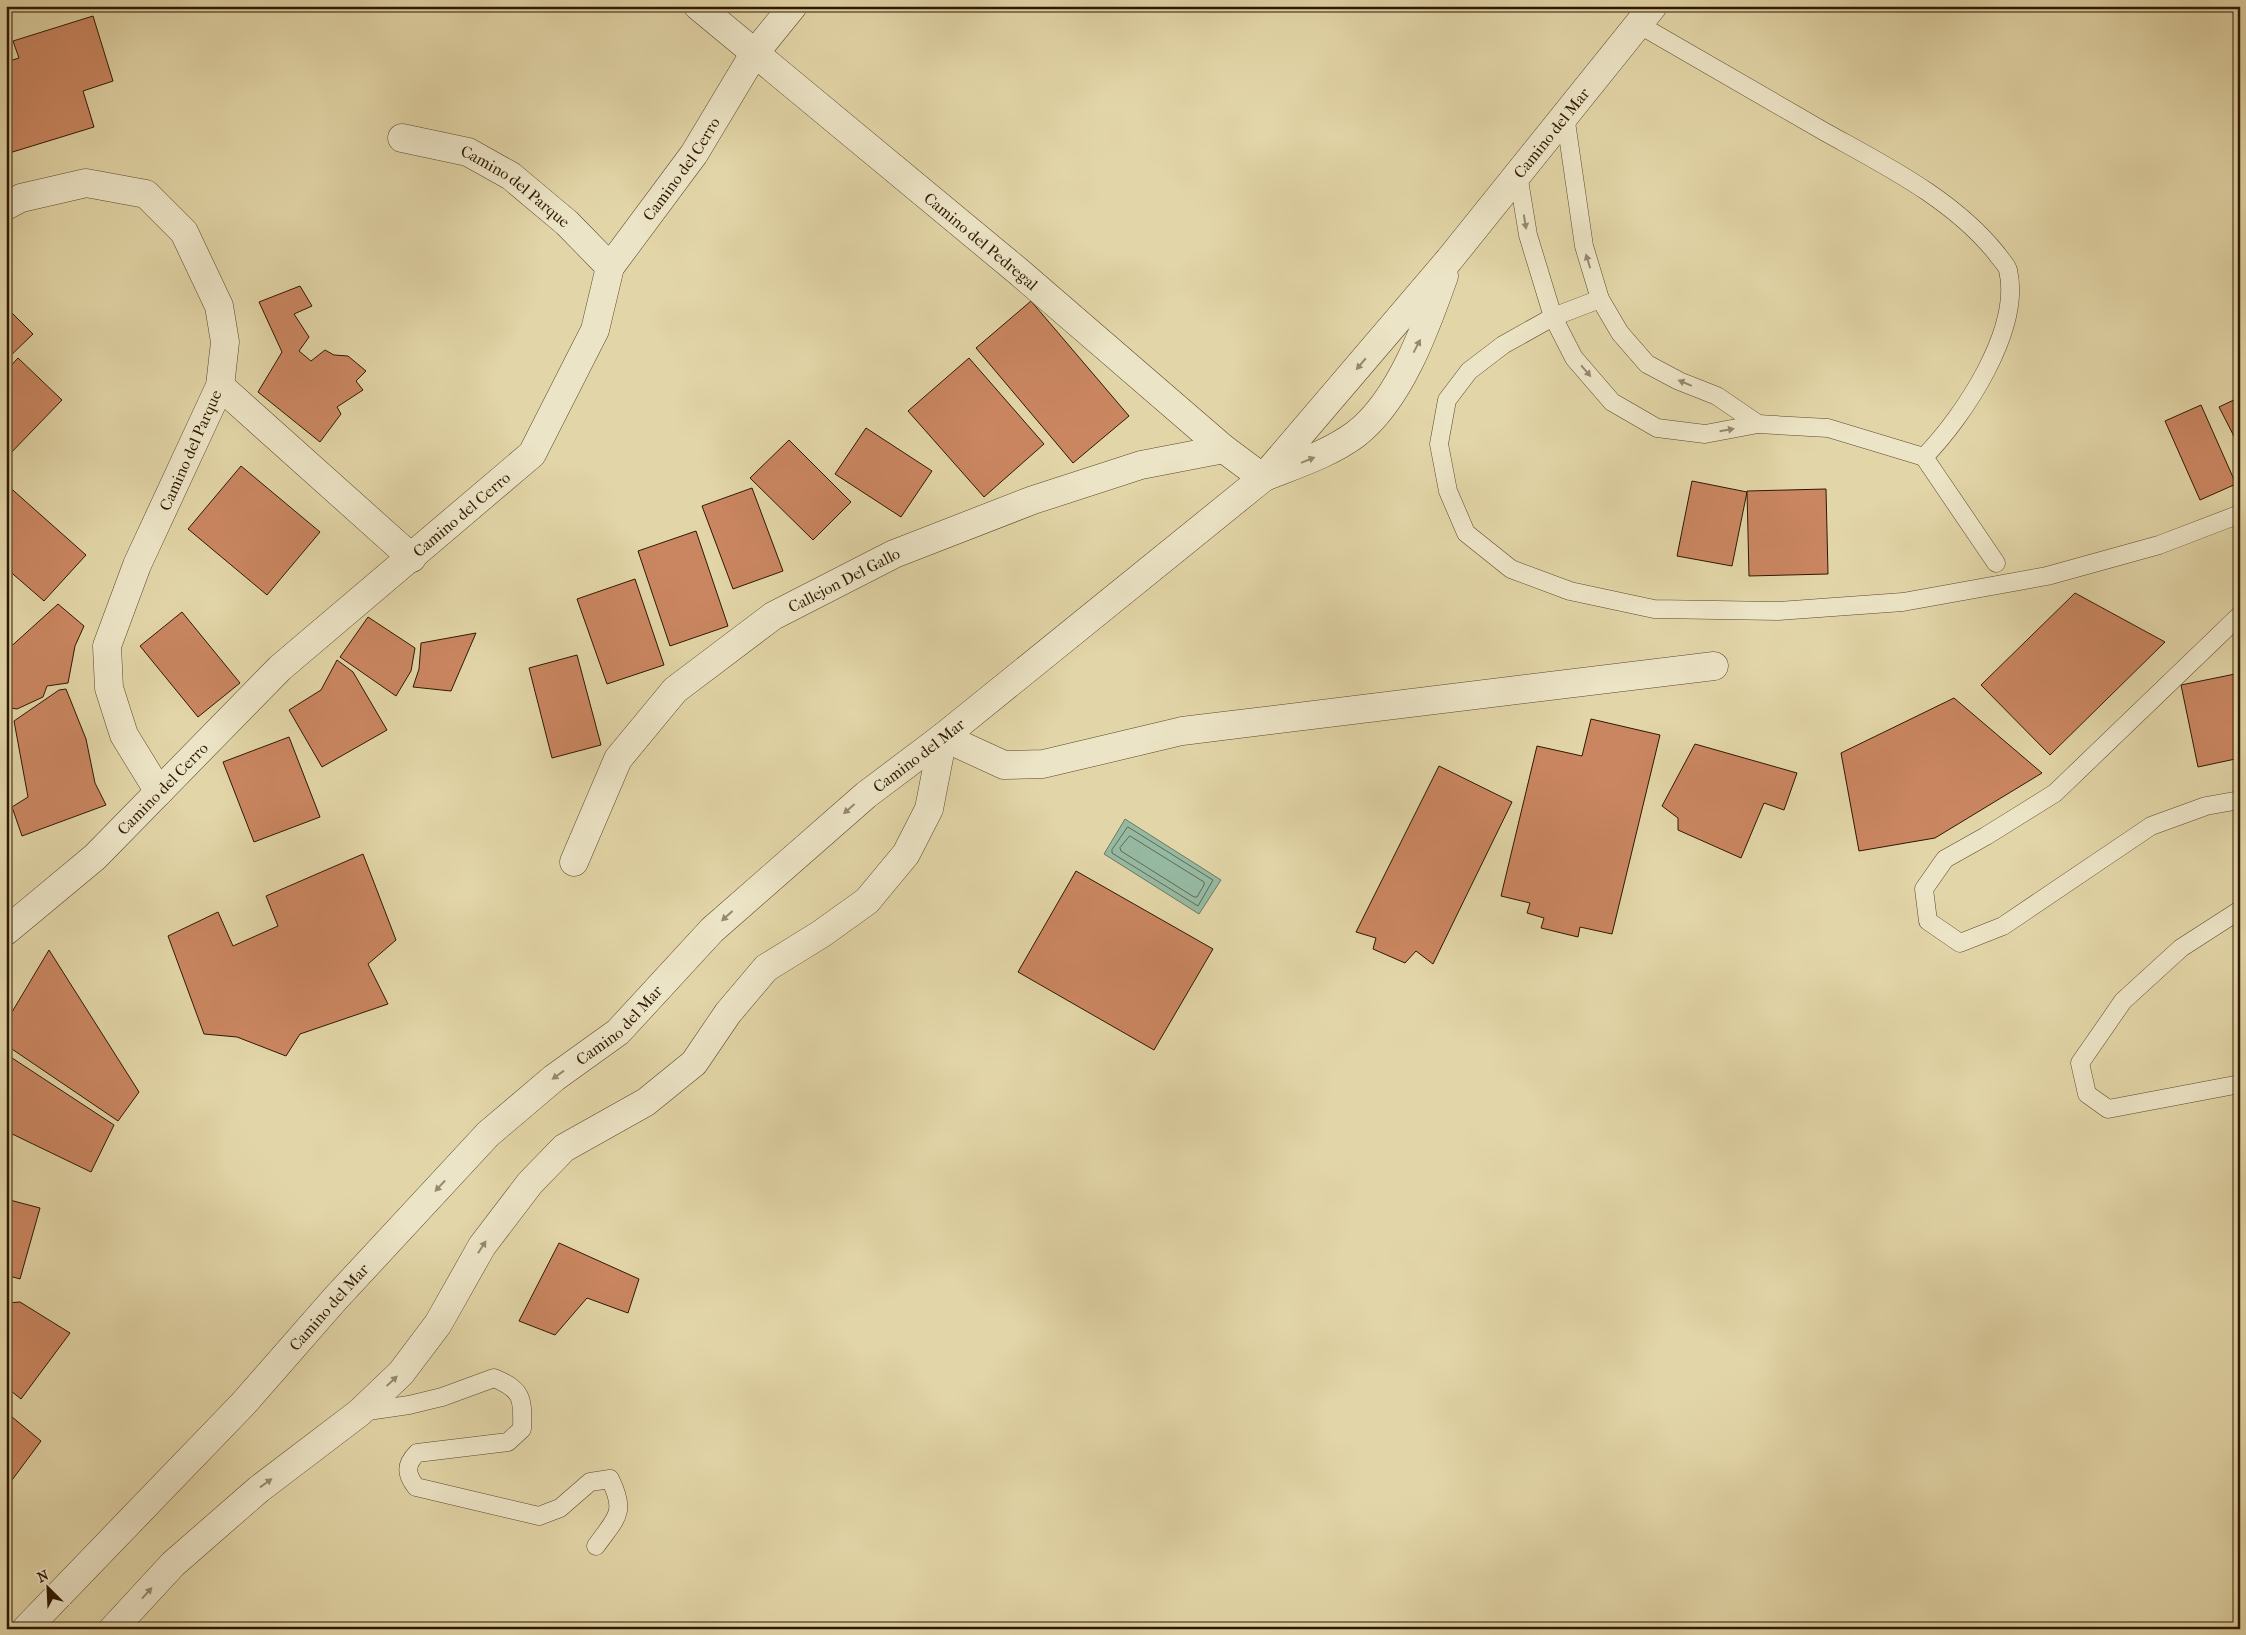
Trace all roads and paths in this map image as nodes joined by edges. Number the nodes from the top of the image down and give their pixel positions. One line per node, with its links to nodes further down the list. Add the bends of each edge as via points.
1 (698, 6): 4 (street, Camino del Pedregal)
2 (793, 6): 4 (street, Camino del Cerro)
3 (1646, 15): 5 (street, Camino del Mar); 16 (lane, via 1950,208 1985,239 2007,268 2010,296 1997,352 1965,405)
4 (754, 54): 10 (street, Camino del Cerro, via 694,154); 15 (street, Camino del Pedregal, via 1019,272)
5 (1565, 115): 7 (street, Camino del Mar); 11 (lane, one-way to 5, via 1584,246)
6 (402, 138): 10 (street, Camino del Parque, via 468,152 510,176 567,223)
7 (1518, 174): 9 (street, Camino del Mar); 12 (lane, one-way to 12, via 1528,235)
8 (6, 206): 13 (street, Camino del Parque, via 21,198 86,183 146,194 184,232 219,306 225,342)
9 (1449, 260): 17 (street, Camino del Mar, one-way to 17); 17 (street, Camino del Mar, one-way to 9, via 1321,455 1357,433 1390,397 1423,334)
10 (610, 267): 19 (street, Camino del Cerro, via 595,330 532,454)
11 (1600, 299): 12 (lane); 14 (lane, one-way to 11, via 1717,396 1647,364 1620,333)
12 (1553, 317): 14 (lane, one-way to 14, via 1574,358 1612,402 1657,428 1705,434); 18 (lane, via 1503,345 1469,371 1446,400 1439,444 1448,491 1466,533 1510,569 1570,591 1654,609 1778,611 1903,602 2047,576 2159,545)
13 (220, 386): 19 (street); 24 (street, Camino del Parque, via 137,565 107,646 109,688 124,735)
14 (1758, 424): 16 (lane, via 1828,428)
15 (1224, 449): 17 (street, Camino del Pedregal); 26 (street, Callejon Del Gallo, via 1141,465 1033,500 894,554 773,616 675,690 618,759)
16 (1924, 456): 20 (lane)
17 (1263, 478): 23 (street, Camino del Mar)
18 (2240, 514)
19 (412, 558): 24 (street, Camino del Cerro, via 280,668)
20 (1996, 563)
21 (2240, 615): 25 (lane, via 2055,793 1945,859 1924,889 1928,921 1960,943 2003,926 2151,826 2206,806)
22 (1714, 666): 23 (street, via 1192,730 1043,764 1004,765)
23 (943, 737): 30 (street, one-way to 23, via 401,1373 438,1324 482,1246 530,1183 564,1148 653,1097 694,1063 728,1013 766,968 867,901 906,854 929,809); 32 (street, Camino del Mar, one-way to 32, via 866,795 712,930 618,1032 554,1078 488,1134 242,1404)
24 (160, 792): 28 (street, Camino del Cerro, via 95,857)
25 (2240, 800)
26 (574, 862)
27 (2240, 910): 29 (lane, via 2181,948 2123,1001 2080,1062 2087,1094 2108,1109)
28 (6, 931)
29 (2240, 1084)
30 (359, 1412): 31 (lane, via 442,1397 494,1378 512,1386 523,1405 522,1429 515,1436 508,1442 417,1453 407,1469 409,1478 416,1487 540,1516 560,1508 590,1482 610,1479 619,1497 618,1515); 33 (street, one-way to 30, via 173,1564 209,1532 258,1489)
31 (596, 1546)
32 (26, 1629)
33 (113, 1629)

